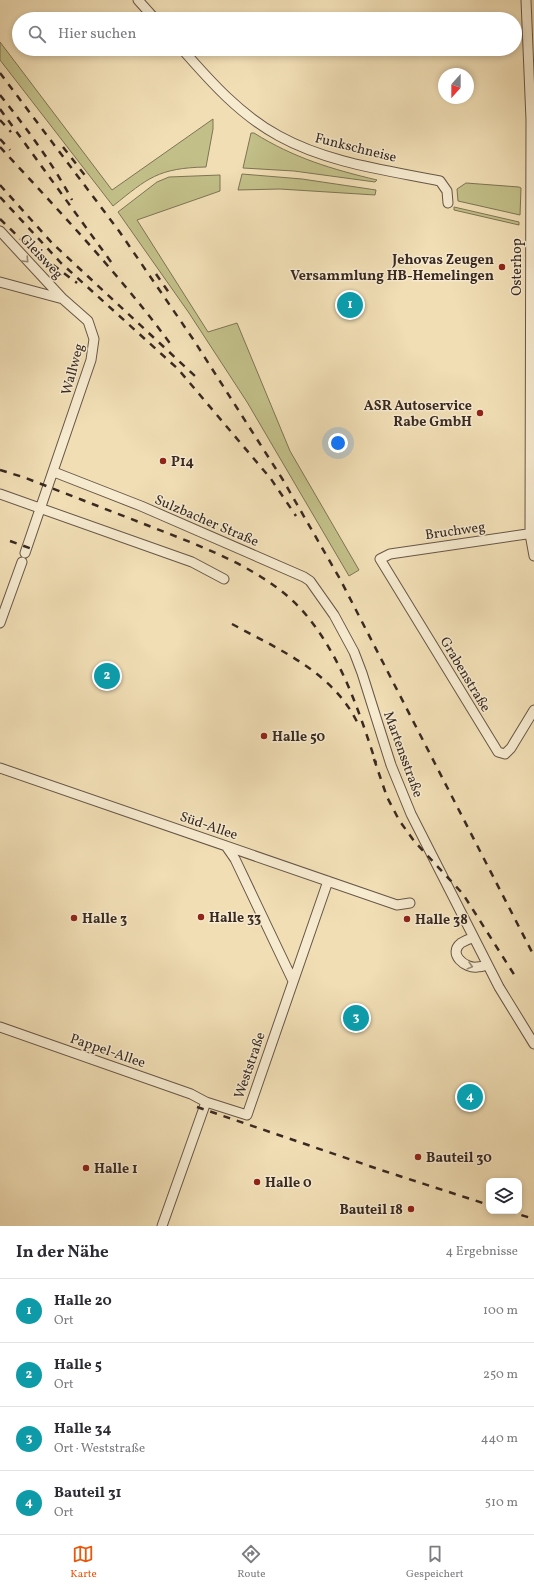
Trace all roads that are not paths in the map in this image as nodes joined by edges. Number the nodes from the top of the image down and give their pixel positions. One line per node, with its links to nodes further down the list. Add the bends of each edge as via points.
1 (138, 0): 3 (street)
2 (526, 0): 9 (street, Osterhop, via 531,120)
3 (149, 12)
4 (188, 56): 5 (street, Funkschneise, via 247,115 279,136 338,160 440,181 447,191)
5 (448, 203)
6 (2, 234): 8 (street, Gleisweg, one-way to 8)
7 (0, 282): 8 (street, Wallweg)
8 (63, 299): 11 (street, Wallweg, via 88,321 94,339 91,360)
9 (532, 325): 10 (street, Osterhop)
10 (532, 425): 14 (street, Osterhop)
11 (54, 472): 13 (street, Wallweg); 18 (street, Sulzbacher Straße, via 92,486)
12 (0, 494): 13 (street)
13 (41, 507): 17 (street, via 192,562); 19 (street, Wallweg)
14 (532, 533): 15 (street, Osterhop); 16 (street, Bruchweg, via 390,554)
15 (534, 556)
16 (380, 559): 20 (street, Grabenstraße, via 498,752 505,754 511,748)
17 (224, 579)
18 (310, 581): 25 (street, Martensstraße, via 334,615 354,652 399,787)
19 (0, 623)
20 (534, 710)
21 (0, 768): 22 (street, Süd-Allee)
22 (226, 846): 23 (street, Süd-Allee); 27 (street, via 235,859)
23 (328, 881): 24 (street, Süd-Allee, via 397,905); 27 (street, Weststraße)
24 (410, 903)
25 (472, 938): 26 (street, Martensstraße); 26 (street, one-way to 26, via 456,948 460,961 478,968)
26 (487, 964): 29 (street, Martensstraße, via 509,1006)
27 (293, 981): 30 (street, Weststraße, via 247,1115)
28 (0, 1027): 30 (street, Pappel-Allee, via 191,1094)
29 (534, 1044)
30 (206, 1102): 31 (street)
31 (162, 1226)

